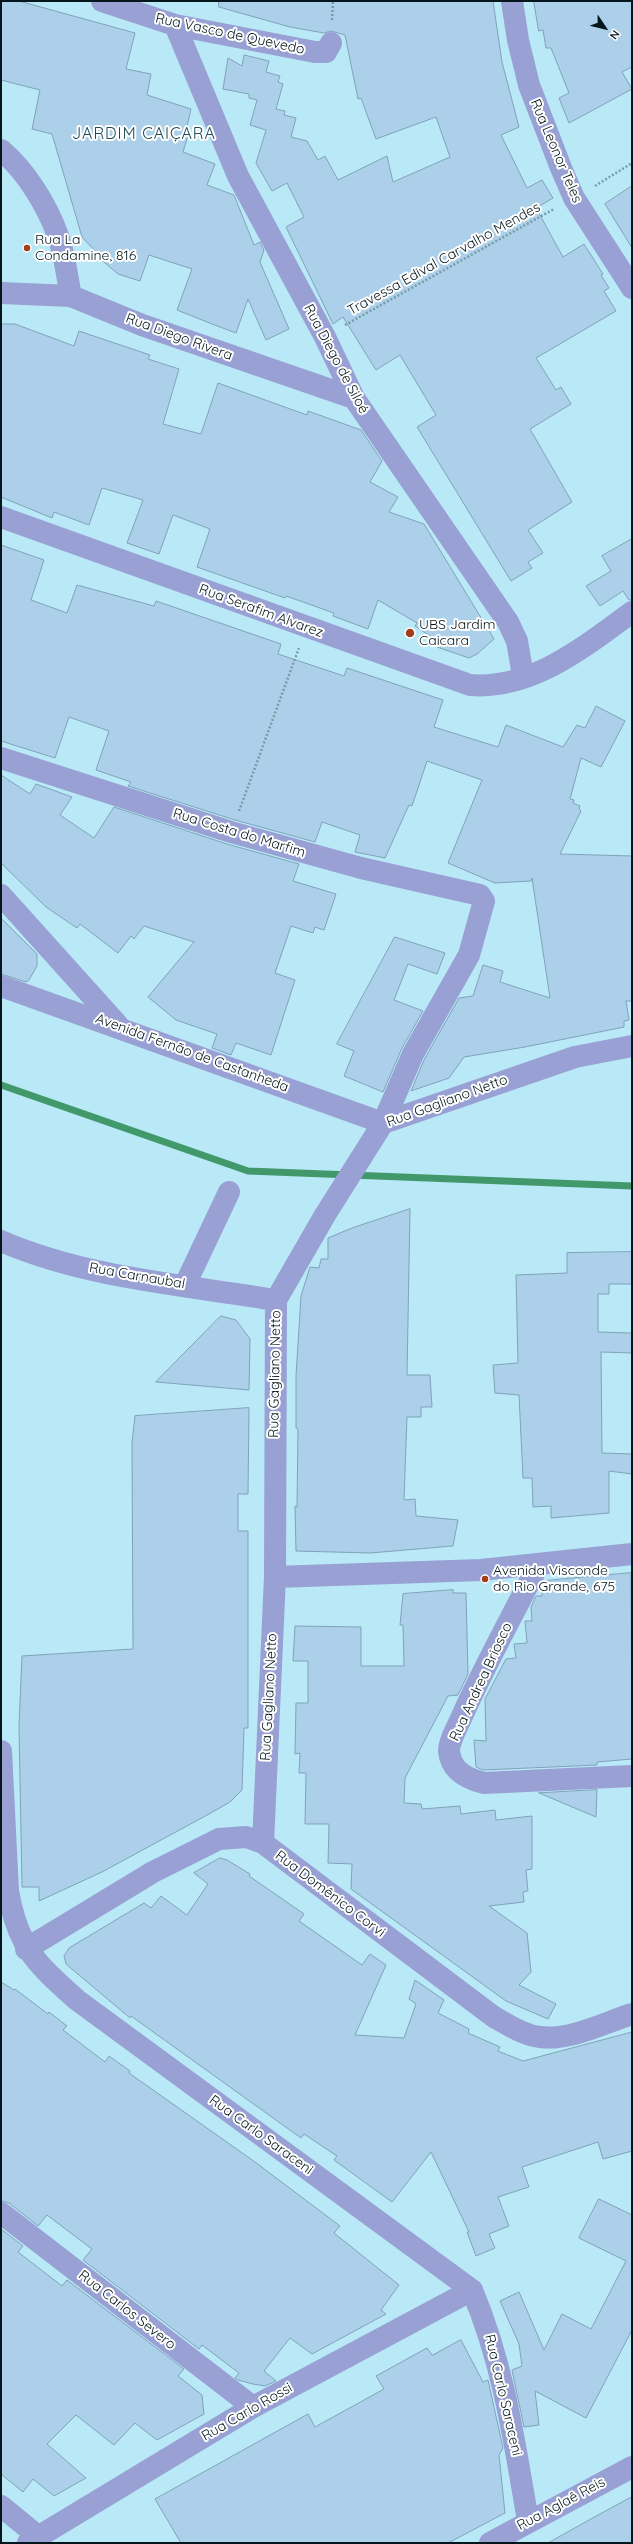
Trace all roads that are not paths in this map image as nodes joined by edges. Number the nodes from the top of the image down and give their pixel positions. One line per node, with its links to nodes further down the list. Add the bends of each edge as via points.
1 (102, 1): 3 (street, Rua Vasco de Quevedo)
2 (512, 1): 6 (street, Rua Leonor Teles, via 529,86 574,198)
3 (175, 25): 4 (street, Rua Vasco de Quevedo, via 315,52 326,52); 9 (street, Rua Diego de Siloé, via 238,176)
4 (331, 44)
5 (1, 150): 8 (street, via 17,163 43,205 58,236)
6 (632, 288)
7 (1, 293): 8 (street, Rua Diego Rivera)
8 (70, 296): 9 (street, Rua Diego Rivera, via 142,325)
9 (354, 398): 12 (street, Rua Diego de Siloé, via 508,622 517,641)
10 (1, 517): 12 (street, Rua Serafim Alvarez, via 470,685 510,683)
11 (632, 612): 12 (street, Rua Serafim Alvarez, via 557,665)
12 (523, 676)
13 (1, 758): 18 (street, Rua Costa do Marfim, via 231,832 361,868 480,895 484,907 470,954 413,1054)
14 (1, 895): 16 (street)
15 (1, 986): 16 (street, Avenida Fernão de Castanheda)
16 (119, 1026): 18 (street, Avenida Fernão de Castanheda)
17 (632, 1046): 18 (street, Rua Gagliano Netto, via 575,1057)
18 (383, 1123): 22 (street, Rua Gagliano Netto, via 325,1215)
19 (229, 1192): 21 (street)
20 (1, 1241): 21 (street, Rua Carnaubal, via 65,1263)
21 (185, 1285): 22 (street, Rua Carnaubal)
22 (276, 1300): 25 (street, Rua Gagliano Netto)
23 (632, 1554): 24 (street)
24 (539, 1564): 25 (street, via 481,1570); 27 (street, Rua Andrea Briosco, via 479,1679 454,1734 449,1750 453,1764 460,1774 470,1780 484,1783)
25 (275, 1577): 28 (street, Rua Gagliano Netto)
26 (1, 1751): 29 (street, Rua Carlo Saraceni, via 8,1891 12,1913)
27 (632, 1776)
28 (262, 1843): 29 (street, Rua Domênico Corvi, via 246,1837 219,1839 153,1872); 30 (street, Rua Domênico Corvi, via 494,2017 520,2032 540,2037 555,2037)
29 (26, 1949): 32 (street, Rua Carlo Saraceni, via 77,2000)
30 (632, 2014)
31 (1, 2213): 33 (street, Rua Carlos Severo)
32 (472, 2290): 33 (street, Rua Carlo Rossi); 36 (street, Rua Carlo Saraceni, via 496,2355 509,2408)
33 (253, 2407): 37 (street, Rua Carlo Rossi)
34 (632, 2467): 36 (street, Rua Aglaê Reis)
35 (1, 2506): 37 (street)
36 (528, 2522): 38 (street, Rua Aglaê Reis)
37 (34, 2540)
38 (490, 2543)

